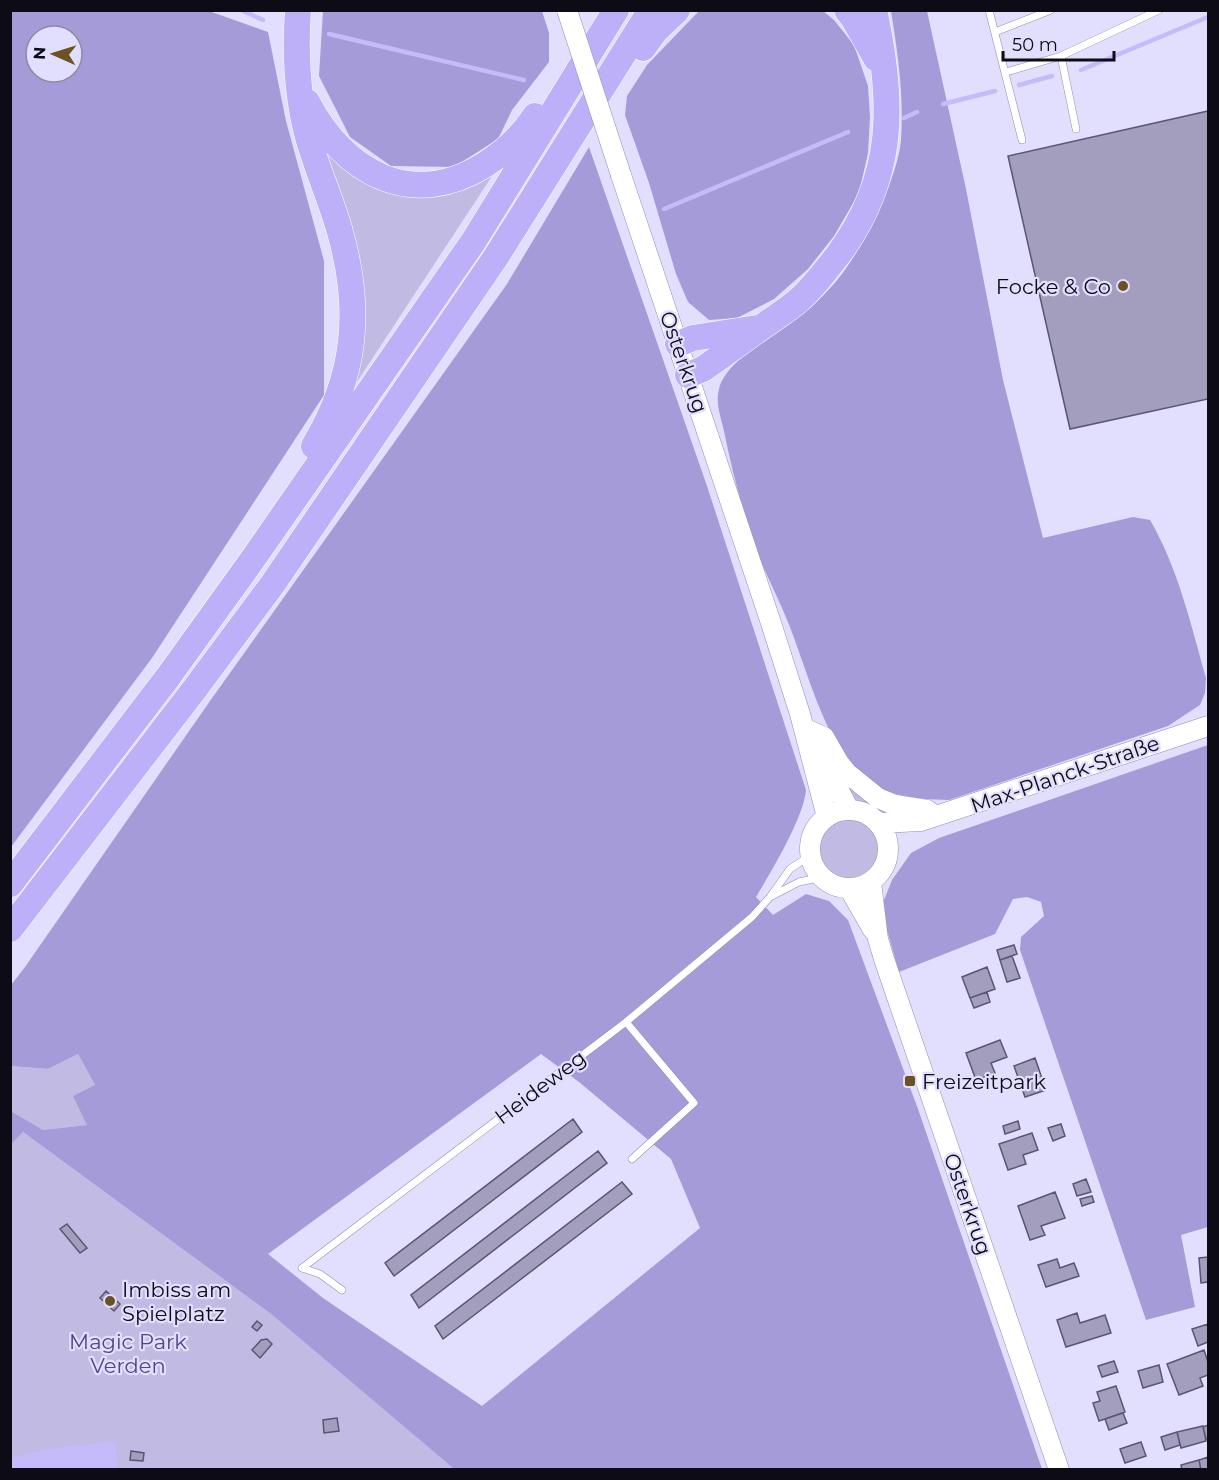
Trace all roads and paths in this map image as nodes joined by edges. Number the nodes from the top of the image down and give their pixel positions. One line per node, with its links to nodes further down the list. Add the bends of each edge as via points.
1 (298, 10): 16 (highway)
2 (567, 10): 21 (main road, Osterkrug, bridge)
3 (616, 10): 12 (highway)
4 (651, 10): 17 (highway)
5 (676, 10): 17 (highway, via 656,30 616,91)
6 (847, 10): 14 (highway)
7 (874, 10): 14 (highway)
8 (989, 10): 11 (lane)
9 (1051, 10): 11 (lane)
10 (1159, 10): 13 (lane)
11 (995, 32): 15 (lane)
12 (591, 51): 16 (highway, via 567,65 531,122 504,151 461,177 436,184 389,181 355,163 324,129); 23 (highway, via 473,242)
13 (1061, 56): 15 (lane); 18 (lane)
14 (884, 71): 20 (highway, via 884,156 877,185 863,215 826,272 799,300)
15 (1006, 72): 19 (lane)
16 (299, 86): 23 (highway, via 308,138 351,273 353,339 338,398 315,444 267,517)
17 (592, 105): 37 (highway, via 496,257 272,585)
18 (1076, 129)
19 (1022, 140)
20 (761, 327): 21 (highway); 22 (highway, via 703,369)
21 (678, 344): 22 (main road, Osterkrug)
22 (688, 375): 24 (main road, Osterkrug)
23 (264, 543): 34 (highway, via 168,677)
24 (804, 722): 26 (main road, Osterkrug); 27 (main road, Osterkrug); 28 (main road, via 824,737 847,773 878,798 927,810)
25 (1209, 726): 28 (main road, Max-Planck-Straße)
26 (849, 810): 27 (main road); 29 (main road, via 860,811)
27 (827, 817): 31 (main road, via 814,831)
28 (929, 819): 29 (main road, Max-Planck-Straße); 30 (main road, Max-Planck-Straße)
29 (879, 823): 30 (main road)
30 (888, 846): 33 (main road, via 885,865)
31 (810, 855): 32 (main road); 36 (lane, Heideweg, via 790,869)
32 (822, 877): 35 (main road, via 833,885); 36 (lane, Heideweg, via 799,882)
33 (871, 882): 35 (main road); 38 (main road, Osterkrug)
34 (10, 884)
35 (849, 888): 38 (main road, Osterkrug)
36 (770, 897): 39 (lane, Heideweg, via 752,917)
37 (10, 929)
38 (878, 939): 42 (main road, Osterkrug)
39 (626, 1022): 40 (lane, via 694,1103); 41 (lane, Heideweg, via 302,1268 320,1274)
40 (632, 1159)
41 (342, 1290)
42 (1059, 1470)

